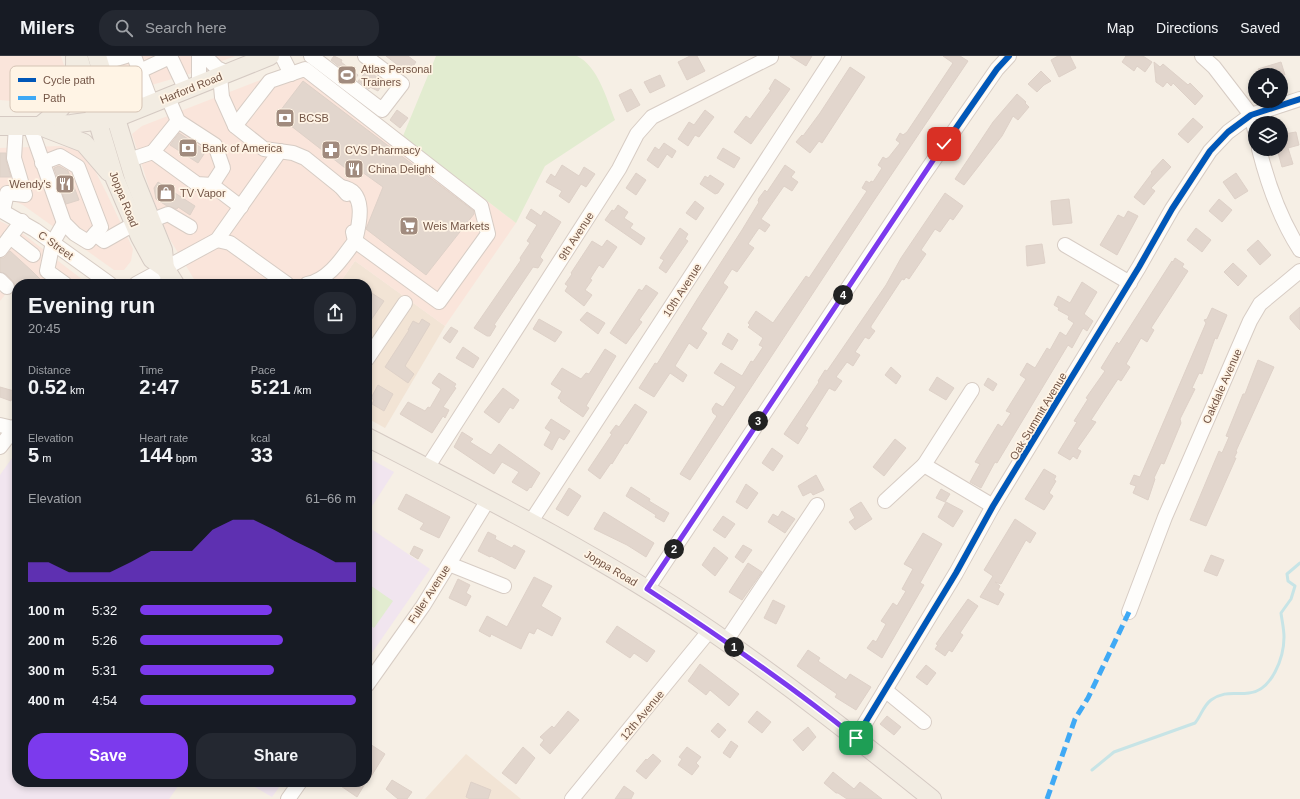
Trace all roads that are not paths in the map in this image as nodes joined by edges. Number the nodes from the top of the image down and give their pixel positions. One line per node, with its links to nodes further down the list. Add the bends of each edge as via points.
1 (74, 56): 17 (main road)
2 (78, 56): 18 (main road, Joppa Road)
3 (126, 56): 16 (street)
4 (134, 56): 19 (street)
5 (199, 56): 24 (street, via 199,79)
6 (205, 56): 23 (street)
7 (270, 56): 23 (main road, Harford Road)
8 (282, 56): 22 (street)
9 (311, 56): 10 (street, via 382,110 402,84)
10 (365, 56)
11 (834, 56): 84 (street, 10th Avenue)
12 (1009, 56): 87 (street, via 922,177)
13 (1202, 56): 32 (street, via 1214,67)
14 (170, 57): 20 (street); 24 (street)
15 (771, 57): 79 (street, 9th Avenue, via 659,112 642,127 619,169)
16 (98, 60)
17 (75, 66)
18 (81, 66)
19 (138, 66)
20 (142, 70)
21 (142, 74): 26 (street)
22 (291, 74): 37 (street, via 270,81); 55 (street, via 305,69 481,206 488,234 438,302)
23 (224, 75): 24 (main road, Harford Road); 37 (street, via 222,97)
24 (191, 88): 26 (main road, Harford Road)
25 (1300, 99): 32 (street, Oak Summit Avenue)
26 (160, 101): 27 (main road, Harford Road); 34 (street)
27 (142, 108)
28 (54, 112): 36 (main road)
29 (95, 112): 35 (main road, Joppa Road)
30 (114, 112): 33 (main road, Joppa Road)
31 (132, 112): 33 (main road, Harford Road)
32 (1251, 115): 69 (street, Oak Summit Avenue, via 1214,145 1172,209)
33 (116, 118): 35 (main road, Harford Road); 41 (main road, Joppa Road)
34 (178, 120): 39 (street); 45 (street, via 215,145 223,168)
35 (98, 121): 36 (main road, Harford Road); 44 (main road, Joppa Road)
36 (21, 126): 43 (street); 44 (main road, via 84,143); 47 (street, via 14,158 25,195 7,193)
37 (235, 126): 38 (street, via 264,149)
38 (280, 151): 46 (street); 55 (street, via 304,158 341,187 353,210)
39 (153, 152): 41 (street); 45 (street, via 197,184)
40 (1261, 156): 59 (street, via 1275,201)
41 (129, 160): 49 (main road, Joppa Road)
42 (71, 162): 43 (street, via 60,156); 43 (street, via 92,222 90,228 84,231 75,230 71,225); 52 (street, via 78,167 101,227)
43 (43, 165): 50 (street)
44 (115, 178): 49 (main road, Joppa Road)
45 (212, 185): 46 (street)
46 (241, 207): 54 (street)
47 (2, 210): 48 (street, C Street)
48 (22, 221): 53 (street); 56 (street, C Street)
49 (142, 222): 51 (street, via 168,214); 52 (street, via 104,241); 61 (main road, Joppa Road, via 152,259)
50 (64, 223): 52 (street, via 88,242); 56 (street)
51 (190, 226)
52 (95, 234)
53 (10, 237): 58 (street); 60 (street)
54 (217, 240): 61 (street); 67 (street, via 230,243)
55 (355, 241): 68 (street, via 328,274)
56 (53, 242): 63 (street, via 47,271); 64 (street, C Street)
57 (1065, 245): 69 (street)
58 (0, 250)
59 (1300, 250)
60 (33, 255)
61 (165, 268): 65 (street); 66 (main road, Joppa Road)
62 (1300, 271): 88 (street, Oakdale Avenue, via 1260,304 1250,321 1165,517)
63 (58, 279)
64 (103, 279)
65 (145, 279)
66 (172, 279)
67 (280, 279)
68 (319, 279)
69 (1130, 283): 83 (street, Oak Summit Avenue)
70 (405, 303): 71 (street)
71 (372, 352)
72 (972, 390): 78 (street)
73 (0, 425): 74 (street)
74 (12, 427)
75 (12, 433): 77 (street)
76 (372, 440): 79 (main road, Joppa Road)
77 (0, 447)
78 (924, 465): 81 (street); 83 (street)
79 (427, 468): 80 (main road, Joppa Road)
80 (488, 500): 84 (main road, Joppa Road); 85 (street, Fuller Avenue)
81 (885, 501)
82 (817, 505): 90 (street)
83 (993, 506): 92 (street, Oak Summit Avenue, via 956,573)
84 (530, 523): 87 (main road, Joppa Road)
85 (449, 564): 86 (street); 91 (street, Fuller Avenue)
86 (504, 586)
87 (647, 589): 89 (main road, Joppa Road)
88 (1129, 612)
89 (710, 630): 90 (main road, Joppa Road); 97 (street, 12th Avenue)
90 (726, 641): 94 (main road, Joppa Road)
91 (372, 678)
92 (885, 690): 93 (street); 94 (street, Oak Summit Avenue)
93 (924, 722)
94 (856, 738): 98 (main road, Joppa Road)
95 (296, 787): 96 (street)
96 (288, 799)
97 (572, 799)
98 (932, 799)

